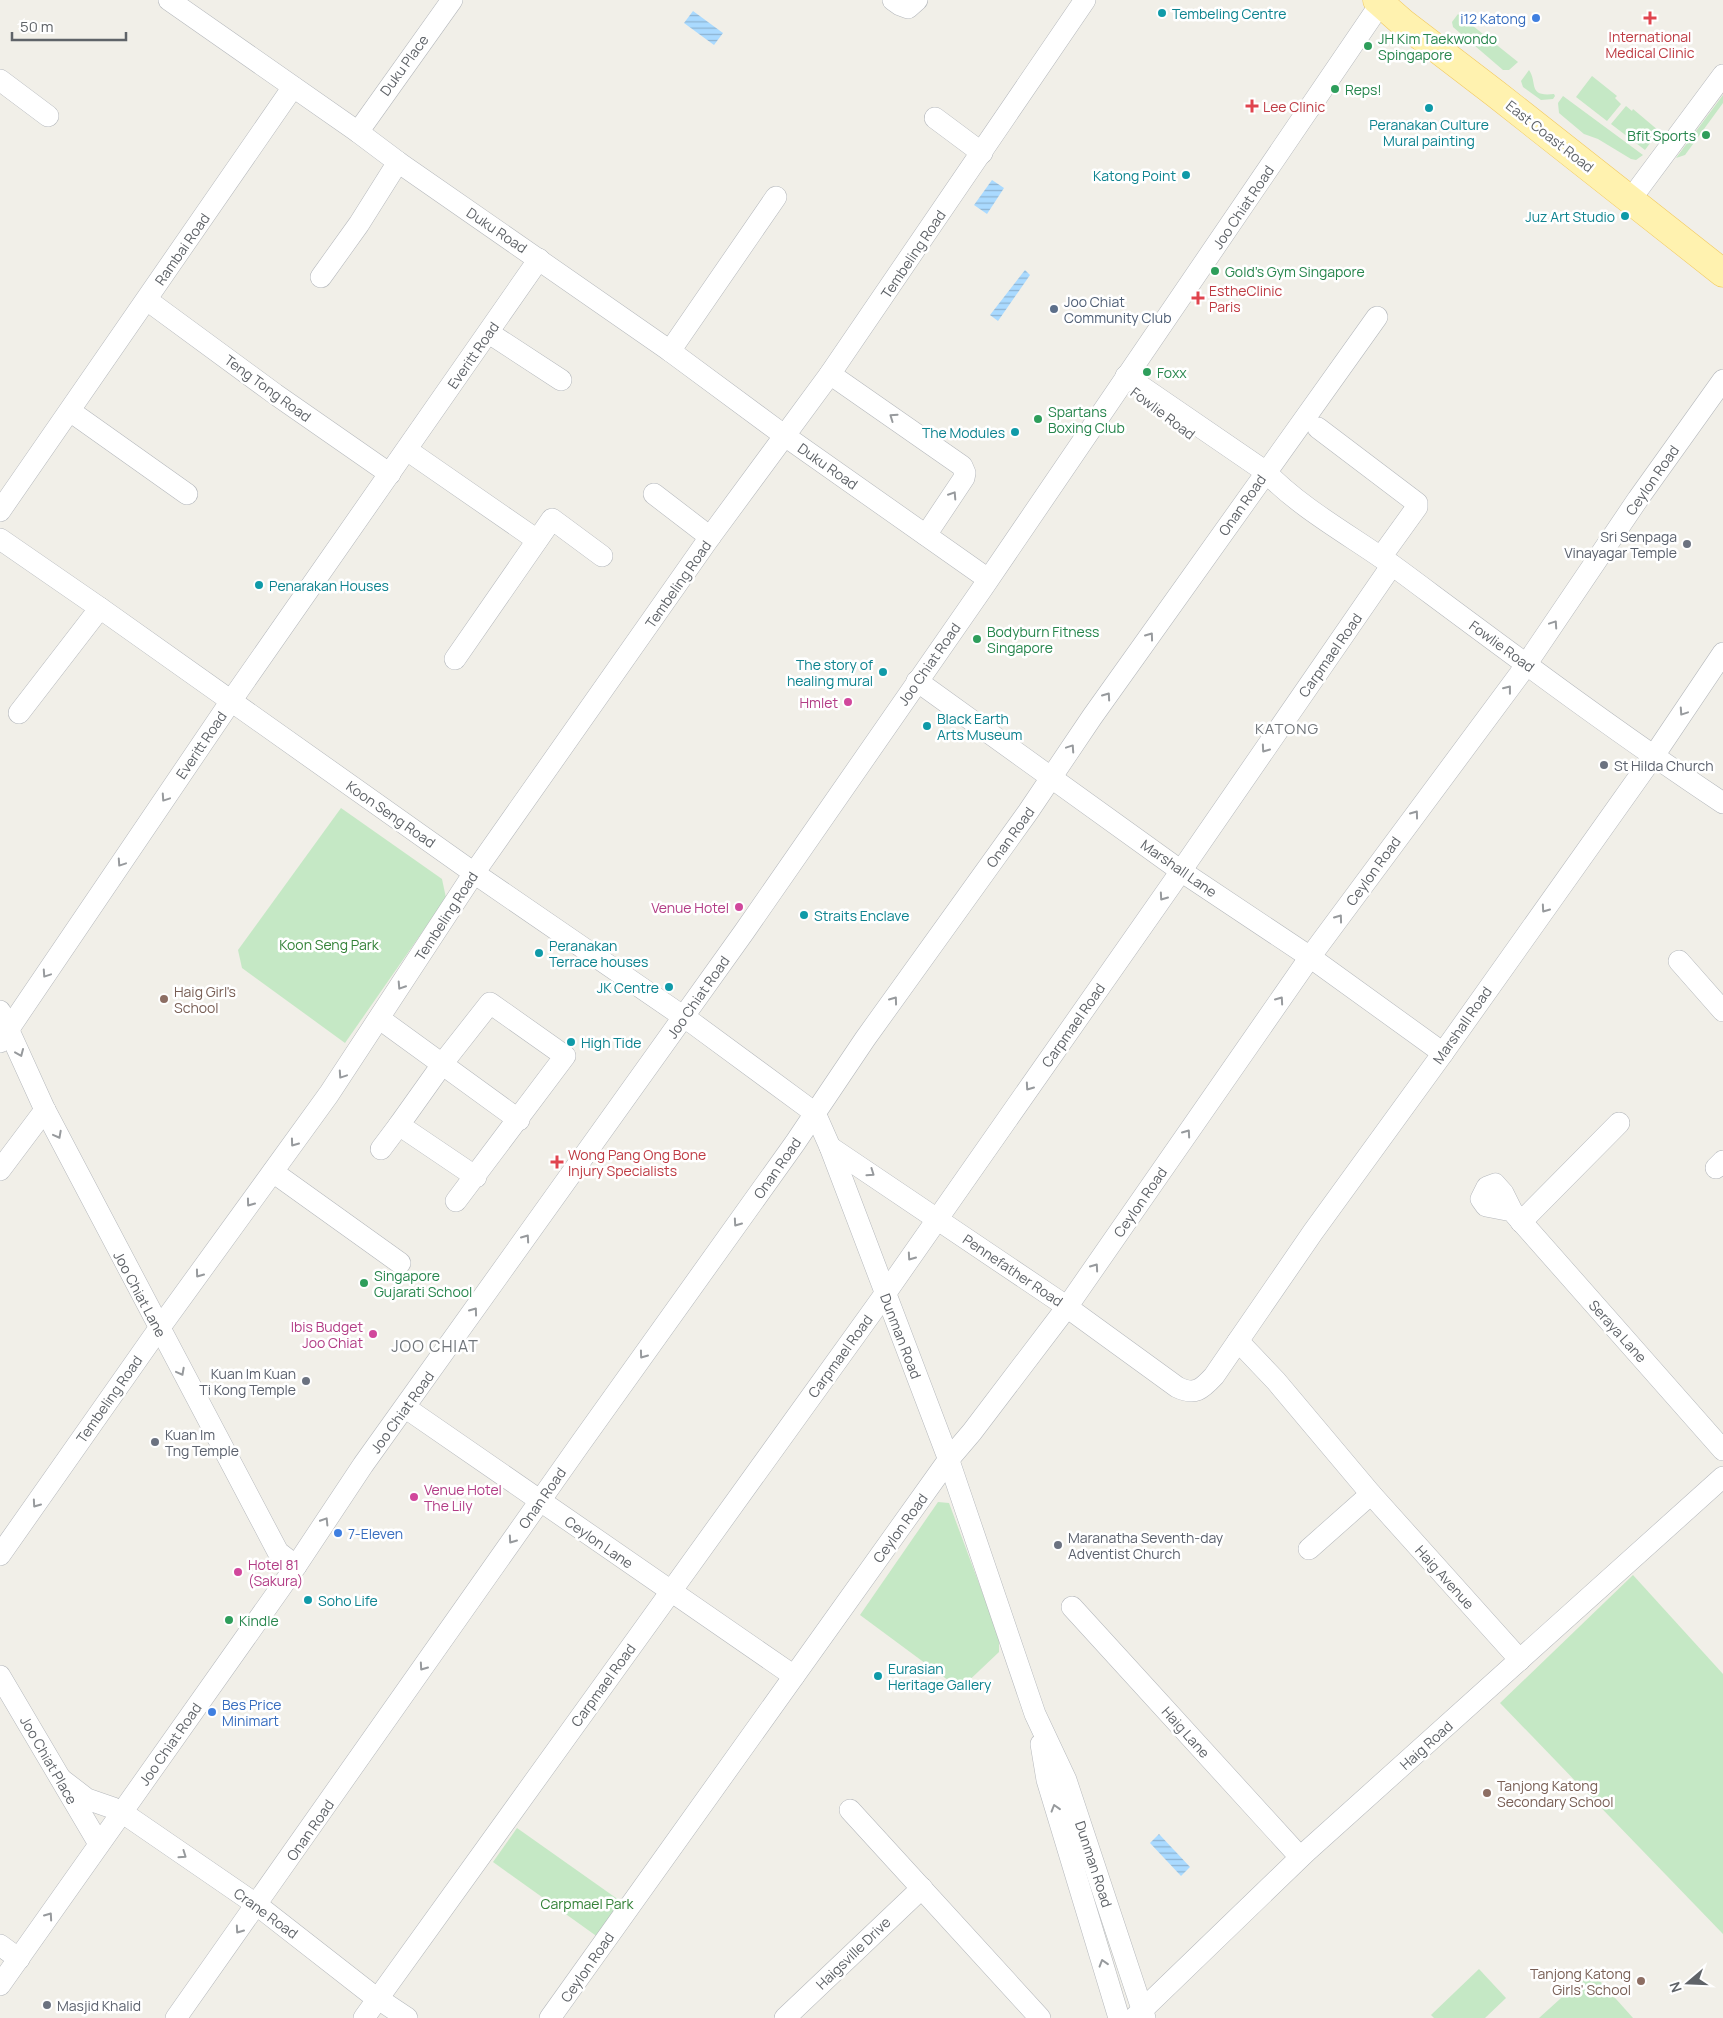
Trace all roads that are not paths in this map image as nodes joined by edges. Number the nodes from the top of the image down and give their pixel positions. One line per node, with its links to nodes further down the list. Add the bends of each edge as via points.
1 (452, 0): 12 (street, Duku Place)
2 (893, 0): 3 (street, via 908,8)
3 (917, 0)
4 (1085, 0): 13 (street, Tembeling Road)
5 (1387, 1): 15 (main road, East Coast Road, via 1438,30); 19 (main road, East Coast Road, via 1402,22); 26 (street, Joo Chiat Road)
6 (182, 3): 9 (street, Duku Road)
7 (1723, 75): 15 (street)
8 (0, 80): 10 (street)
9 (293, 87): 12 (street, Duku Road); 21 (street, Rambai Road)
10 (48, 116)
11 (935, 118): 13 (street)
12 (358, 132): 14 (street, Duku Road)
13 (982, 153): 25 (street, Tembeling Road)
14 (398, 162): 18 (street, Duku Road); 20 (street)
15 (1639, 188): 17 (main road, East Coast Road)
16 (776, 197): 24 (street)
17 (1723, 256)
18 (539, 259): 23 (street, Everitt Road); 24 (street, Duku Road)
19 (1723, 274)
20 (321, 277)
21 (147, 300): 29 (street, Rambai Road); 33 (street, Teng Tong Road)
22 (1377, 318): 34 (street, Onan Road)
23 (489, 333): 27 (street); 32 (street, Everitt Road)
24 (670, 351): 31 (street, Duku Road)
25 (830, 374): 31 (street, Tembeling Road); 38 (street, one-way to 25, via 964,478 962,466)
26 (1124, 379): 34 (street, Fowlie Road); 44 (street, Joo Chiat Road)
27 (560, 380)
28 (1723, 380): 48 (street, Ceylon Road, one-way to 28)
29 (70, 411): 35 (street); 37 (street, Rambai Road)
30 (1318, 428): 43 (street, Carpmael Road, via 1417,503)
31 (785, 436): 38 (street, Duku Road); 39 (street, Tembeling Road)
32 (407, 450): 33 (street, Everitt Road); 41 (street)
33 (390, 474): 50 (street, Everitt Road)
34 (1262, 477): 43 (street, Fowlie Road); 53 (street, Onan Road, one-way to 34)
35 (187, 494)
36 (654, 494): 39 (street)
37 (0, 511)
38 (926, 535): 44 (street, Duku Road)
39 (710, 537): 56 (street, Tembeling Road)
40 (0, 539): 45 (street, Koon Seng Road)
41 (537, 540): 42 (street, via 552,519); 47 (street)
42 (602, 556)
43 (1386, 561): 48 (street, Fowlie Road); 55 (street, Carpmael Road, one-way to 55)
44 (988, 579): 49 (street, Joo Chiat Road)
45 (100, 608): 50 (street, Koon Seng Road); 51 (street)
46 (1723, 653): 52 (street, Marshall Road, one-way to 52)
47 (455, 659)
48 (1527, 664): 52 (street, Fowlie Road); 57 (street, Ceylon Road, one-way to 48)
49 (917, 682): 53 (street, Marshall Lane); 60 (street, Joo Chiat Road)
50 (231, 701): 56 (street, Koon Seng Road); 62 (street, Everitt Road, one-way to 62)
51 (19, 713)
52 (1653, 756): 54 (street, Fowlie Road); 63 (street, Marshall Road, one-way to 63)
53 (1051, 778): 55 (street, Marshall Lane); 66 (street, Onan Road, one-way to 53)
54 (1723, 803)
55 (1181, 871): 57 (street, Marshall Lane); 76 (street, Carpmael Road, one-way to 76)
56 (474, 873): 60 (street, Koon Seng Road); 61 (street, Tembeling Road, one-way to 61)
57 (1310, 957): 63 (street, Marshall Lane); 79 (street, Ceylon Road, one-way to 57)
58 (1679, 961): 59 (street)
59 (1723, 1011)
60 (684, 1017): 66 (street, Dunman Road); 83 (street, Joo Chiat Road, one-way to 60)
61 (380, 1018): 64 (street); 73 (street, Tembeling Road, one-way to 73)
62 (3, 1027): 65 (street, Joo Chiat Lane, one-way to 65)
63 (1444, 1052): 81 (street, Marshall Road)
64 (442, 1064): 67 (street); 67 (street, via 490,1003 565,1056); 69 (street)
65 (45, 1110): 72 (street); 80 (street, Joo Chiat Lane, one-way to 80)
66 (815, 1113): 70 (street, Dunman Road); 88 (street, Onan Road, one-way to 88)
67 (519, 1120): 74 (street)
68 (1619, 1123): 84 (street, Seraya Lane, via 1516,1217)
69 (399, 1125): 71 (street); 74 (street)
70 (830, 1147): 76 (street, Pennefather Road, one-way to 76); 78 (street, Dunman Road)
71 (381, 1148)
72 (0, 1170)
73 (273, 1172): 77 (street); 80 (street, Tembeling Road, one-way to 80)
74 (476, 1176): 75 (street)
75 (456, 1201)
76 (936, 1219): 78 (street, Carpmael Road, one-way to 78); 79 (street, Pennefather Road)
77 (400, 1263)
78 (885, 1294): 85 (street, Dunman Road); 92 (street, Carpmael Road)
79 (1067, 1307): 82 (street, Pennefather Road, via 1177,1387); 85 (street, Ceylon Road)
80 (158, 1329): 90 (street, Tembeling Road, one-way to 90); 91 (street, Joo Chiat Lane, one-way to 91, via 278,1552)
81 (1238, 1341): 82 (street, Marshall Road, via 1214,1376); 87 (street, Haig Avenue, via 1276,1381 1316,1440)
82 (1195, 1392)
83 (406, 1408): 88 (street, Ceylon Lane); 91 (street, Joo Chiat Road, one-way to 83, via 339,1499)
84 (1723, 1450)
85 (949, 1459): 96 (street, Ceylon Road); 97 (street, Dunman Road)
86 (1723, 1478): 94 (street, Haig Road)
87 (1371, 1494): 89 (street); 94 (street, Haig Avenue)
88 (540, 1501): 92 (street, Ceylon Lane); 104 (street, Onan Road, one-way to 104)
89 (1309, 1549)
90 (0, 1555)
91 (296, 1566): 100 (street, Joo Chiat Road)
92 (670, 1592): 96 (street, Ceylon Lane); 108 (street, Carpmael Road)
93 (1072, 1607): 102 (street, Haig Lane)
94 (1520, 1660): 102 (street, Haig Road)
95 (0, 1676): 98 (street, Joo Chiat Place)
96 (794, 1676): 113 (street, Ceylon Road)
97 (1036, 1714): 109 (street, Dunman Road, via 1066,1780); 116 (street, Dunman Road, one-way to 97, via 1047,1780)
98 (61, 1779): 100 (street, Crane Road, via 87,1799); 101 (street, Joo Chiat Place)
99 (850, 1810): 103 (street)
100 (121, 1812): 101 (street, Joo Chiat Road); 104 (street, Crane Road, one-way to 104)
101 (99, 1844): 106 (street, Joo Chiat Road, one-way to 101)
102 (1300, 1858): 109 (street, Haig Road)
103 (922, 1888): 114 (street, Haigsville Drive); 115 (street)
104 (257, 1905): 108 (street, Crane Road); 110 (street, Onan Road, one-way to 110)
105 (0, 1945): 106 (street)
106 (19, 1960): 107 (street, Joo Chiat Road)
107 (0, 1985)
108 (378, 1999): 111 (street, Carpmael Road); 112 (street, Crane Road)
109 (1140, 2015)
110 (176, 2018)
111 (364, 2018)
112 (408, 2018)
113 (550, 2018)
114 (785, 2018)
115 (1040, 2018)
116 (1119, 2018)

